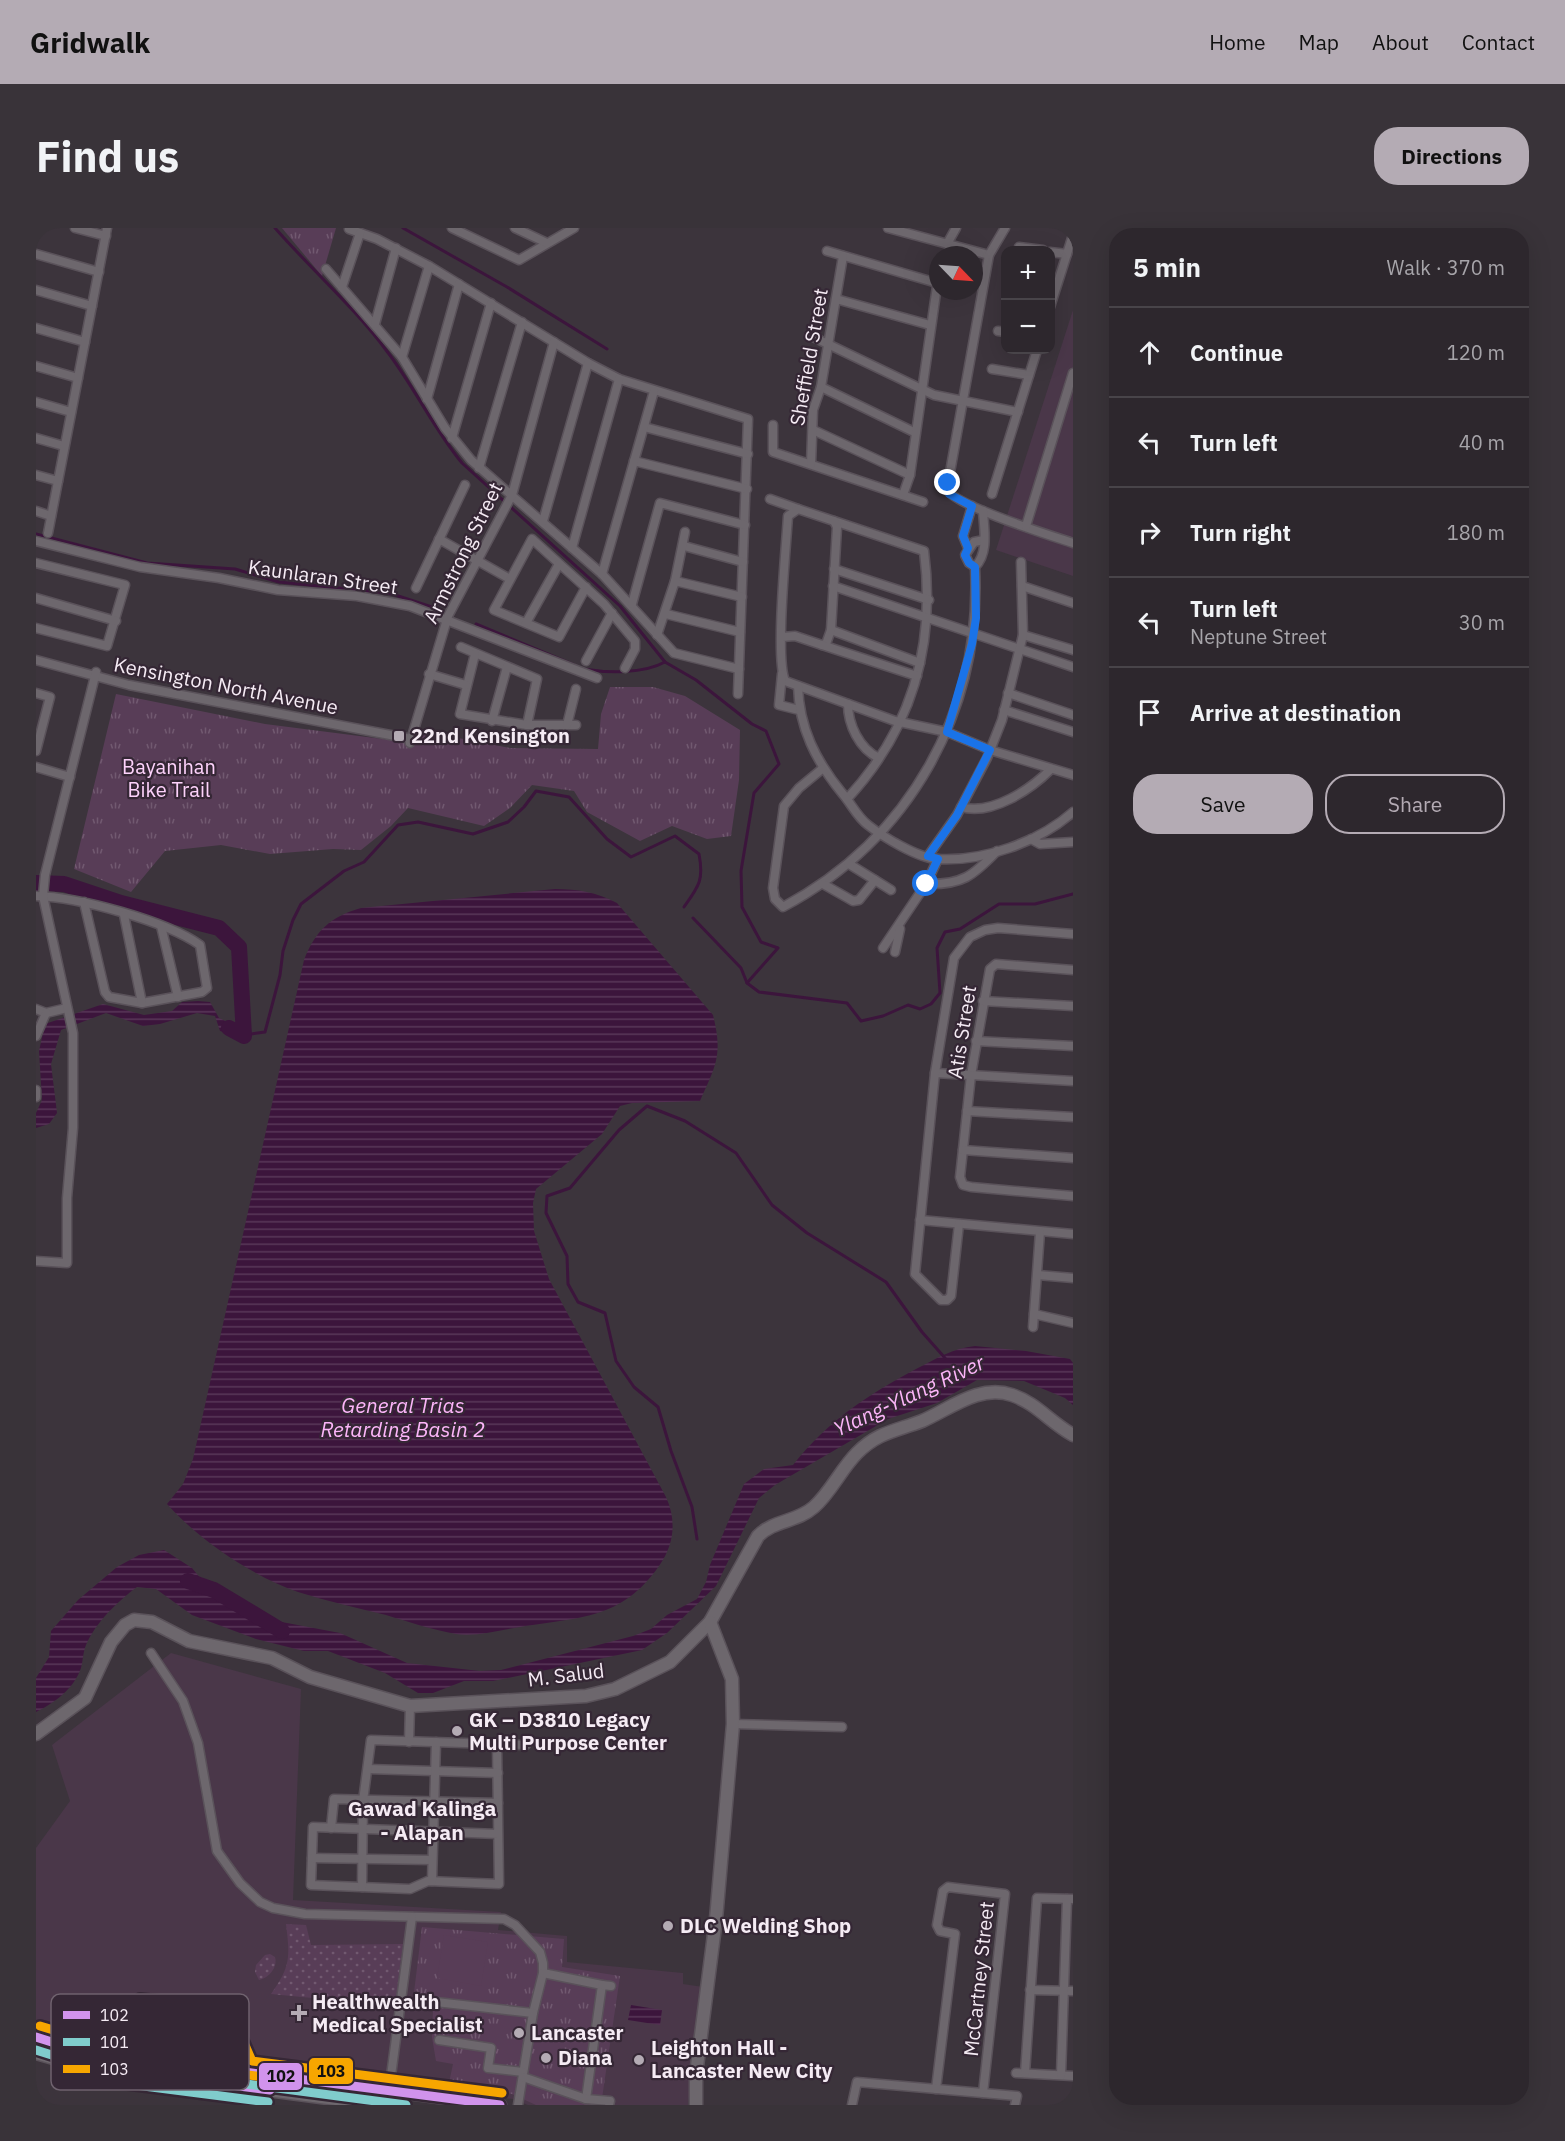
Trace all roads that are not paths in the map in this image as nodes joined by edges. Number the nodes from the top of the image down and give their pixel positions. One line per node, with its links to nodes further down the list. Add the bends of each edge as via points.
1 (75, 228): 10 (street)
2 (452, 228): 13 (street)
3 (477, 228): 13 (street)
4 (515, 228): 14 (street)
5 (574, 228): 14 (street)
6 (888, 228): 15 (street)
7 (956, 228): 15 (street)
8 (1005, 228): 21 (street)
9 (349, 229): 11 (street)
10 (106, 232): 25 (street)
11 (360, 233): 16 (street); 29 (street)
12 (1073, 236): 20 (street)
13 (472, 238): 14 (street, via 519,260)
14 (547, 243)
15 (947, 244): 21 (street)
16 (396, 248): 23 (street); 36 (street)
17 (826, 251): 22 (street)
18 (1055, 253): 20 (street)
19 (36, 254): 25 (street)
20 (1067, 254): 28 (street)
21 (989, 255): 56 (street)
22 (843, 256): 26 (street); 31 (street, Sheffield Street)
23 (429, 266): 27 (street); 44 (street)
24 (326, 269): 29 (street)
25 (99, 272): 34 (street)
26 (929, 279)
27 (459, 284): 33 (street); 55 (street)
28 (1055, 284)
29 (342, 286): 36 (street)
30 (36, 290): 34 (street)
31 (836, 299): 37 (street); 42 (street, Sheffield Street)
32 (935, 300): 37 (street)
33 (490, 303): 35 (street); 65 (street)
34 (92, 306): 40 (street)
35 (522, 322): 41 (street); 70 (street)
36 (375, 324): 44 (street)
37 (930, 325): 53 (street)
38 (36, 328): 40 (street)
39 (809, 335): 42 (street)
40 (85, 342): 50 (street)
41 (554, 342): 45 (street); 78 (street, Armstrong Street)
42 (828, 344): 52 (street, Sheffield Street); 53 (street)
43 (1036, 354): 49 (street)
44 (402, 357): 55 (street)
45 (588, 363): 51 (street); 87 (street)
46 (36, 366): 50 (street)
47 (992, 369): 49 (street)
48 (1073, 373): 89 (street)
49 (1029, 375): 59 (street)
50 (78, 378): 58 (street)
51 (619, 379): 54 (street); 97 (street)
52 (821, 387): 62 (street, Sheffield Street, via 813,410); 63 (street)
53 (921, 390): 56 (street); 63 (street)
54 (654, 391): 61 (street); 67 (street, via 748,419)
55 (427, 399): 65 (street)
56 (964, 401): 59 (street); 81 (street, via 948,483 949,494)
57 (36, 402): 58 (street)
58 (71, 412): 66 (street)
59 (1018, 412): 77 (street)
60 (773, 425): 69 (street, via 773,452)
61 (644, 427): 67 (street); 68 (street)
62 (813, 430): 69 (street, Sheffield Street); 71 (street)
63 (914, 432): 71 (street)
64 (36, 438): 66 (street)
65 (452, 438): 70 (street)
66 (64, 446): 73 (street)
67 (748, 454): 75 (street)
68 (634, 462): 75 (street); 106 (street)
69 (811, 464): 76 (street)
70 (479, 468): 78 (street)
71 (910, 474): 76 (street)
72 (36, 475): 73 (street)
73 (58, 481): 85 (street)
74 (465, 485): 92 (street)
75 (747, 489): 88 (street)
76 (903, 495): 80 (street)
77 (992, 495)
78 (510, 497): 87 (street); 99 (street, Armstrong Street)
79 (770, 499): 82 (street)
80 (922, 502)
81 (972, 506): 84 (street); 98 (street, via 963,536)
82 (798, 509): 86 (street); 130 (street, via 788,516)
83 (36, 511): 85 (street)
84 (983, 511): 89 (street); 93 (street)
85 (51, 516): 91 (street)
86 (834, 521): 105 (street); 115 (street, via 924,551)
87 (543, 522): 97 (street)
88 (745, 525): 100 (street); 117 (street, via 660,503)
89 (1026, 526): 95 (street)
90 (685, 532): 96 (street)
91 (48, 533)
92 (440, 539): 99 (street); 112 (street)
93 (984, 540): 98 (street); 104 (street, via 981,561)
94 (36, 541): 121 (street, Kaunlaran Street, via 140,567 278,590 380,599)
95 (1073, 543)
96 (684, 546): 100 (street); 108 (street)
97 (572, 548): 106 (street)
98 (968, 548): 104 (street, via 965,555)
99 (477, 561): 107 (street); 121 (street, Armstrong Street)
100 (743, 562): 113 (street)
101 (1021, 562): 110 (street)
102 (36, 563): 122 (street, via 125,585)
103 (559, 564): 107 (street, via 532,539); 111 (street); 123 (street)
104 (975, 567): 127 (street)
105 (834, 568): 109 (street); 115 (street)
106 (602, 574): 117 (street)
107 (510, 579): 123 (street, via 494,610)
108 (675, 581): 113 (street); 119 (street)
109 (833, 586): 120 (street); 125 (street)
110 (1022, 586): 116 (street); 129 (street)
111 (586, 587): 118 (street); 123 (street, via 559,637)
112 (416, 588)
113 (742, 597): 126 (street)
114 (36, 598): 122 (street)
115 (928, 600): 120 (street)
116 (1073, 603)
117 (632, 604): 128 (street)
118 (612, 613): 137 (street); 141 (street, via 636,644)
119 (666, 614): 126 (street); 128 (street)
120 (928, 618): 127 (street); 138 (street)
121 (447, 619): 144 (street, Armstrong Street); 147 (street, Kaunlaran Street)
122 (116, 621): 124 (street, via 105,647)
123 (526, 623)
124 (36, 628)
125 (831, 630): 131 (street); 138 (street)
126 (740, 632): 142 (street)
127 (974, 633): 133 (street); 162 (street)
128 (657, 635): 142 (street, via 681,656)
129 (1023, 635): 133 (street); 134 (street)
130 (782, 638): 131 (street, via 795,636); 145 (street)
131 (822, 645): 146 (street)
132 (461, 647): 135 (street)
133 (1019, 650): 140 (street); 152 (street)
134 (1073, 650)
135 (475, 654): 139 (street); 148 (street)
136 (36, 660): 143 (street, Kensington North Avenue)
137 (586, 661)
138 (920, 663): 146 (street)
139 (507, 667): 158 (street); 160 (street, via 537,679)
140 (1073, 667)
141 (625, 668)
142 (739, 669): 153 (street)
143 (96, 674): 164 (street, Kensington North Avenue); 172 (street)
144 (429, 674): 148 (street); 164 (street, Armstrong Street)
145 (782, 674): 149 (street, via 785,681); 155 (street, via 779,705)
146 (917, 676): 159 (street)
147 (597, 678)
148 (466, 685): 158 (street, via 460,714)
149 (798, 686): 154 (street); 155 (street)
150 (576, 689): 160 (street, via 571,725)
151 (36, 693): 161 (street, via 50,697)
152 (1008, 693): 156 (street); 157 (street)
153 (738, 694)
154 (848, 704): 159 (street); 167 (street, via 858,737)
155 (799, 710): 169 (street)
156 (1004, 710): 163 (street); 165 (street)
157 (1073, 715)
158 (492, 721): 160 (street)
159 (900, 722): 162 (street); 167 (street)
160 (527, 725)
161 (38, 730): 166 (street)
162 (947, 732): 165 (street); 176 (street, via 923,775)
163 (1073, 732)
164 (410, 741)
165 (990, 750): 170 (street); 174 (street)
166 (36, 751)
167 (879, 758): 173 (street)
168 (36, 767): 172 (street)
169 (822, 769): 173 (street); 184 (street, via 784,806 773,888 775,899 783,907)
170 (1051, 769): 171 (street); 174 (street, via 1014,796 987,806)
171 (1073, 775)
172 (70, 777): 187 (street)
173 (847, 799): 176 (street, via 865,823)
174 (961, 807): 180 (street)
175 (1073, 812): 177 (street, via 1059,825)
176 (880, 834): 180 (street); 182 (street)
177 (1031, 839): 178 (street, via 1040,844); 179 (street)
178 (1073, 842)
179 (998, 850): 181 (street); 185 (street, via 980,869 950,885)
180 (928, 856): 181 (street)
181 (938, 859): 185 (street)
182 (849, 864): 183 (street); 184 (street)
183 (875, 880): 184 (street, via 859,900 852,901); 186 (street)
184 (823, 884)
185 (926, 884): 190 (street)
186 (891, 890)
187 (41, 895): 188 (street); 201 (street)
188 (84, 902): 189 (street); 198 (street, via 105,993)
189 (124, 915): 191 (street); 198 (street)
190 (902, 923): 193 (street); 194 (street)
191 (161, 926): 196 (street); 196 (street, via 195,942 201,950 207,988)
192 (1073, 934): 206 (street, via 998,928 970,937 954,958)
193 (883, 948)
194 (895, 952)
195 (1073, 970): 197 (street, Atis Street, via 996,964 987,977)
196 (178, 997): 198 (street)
197 (983, 1001): 199 (street); 204 (street, Atis Street)
198 (142, 1003)
199 (1073, 1006)
200 (36, 1009): 202 (street)
201 (67, 1010): 202 (street); 220 (street, via 73,1033 67,1263)
202 (46, 1012): 203 (street)
203 (36, 1036)
204 (976, 1041): 205 (street); 207 (street, Atis Street)
205 (1073, 1046)
206 (935, 1073): 207 (street); 216 (street)
207 (971, 1075): 208 (street); 211 (street, Atis Street)
208 (1073, 1081)
209 (36, 1090): 210 (street)
210 (36, 1097)
211 (967, 1111): 212 (street); 213 (street, Atis Street)
212 (1073, 1118)
213 (963, 1150): 214 (street); 215 (street, Atis Street, via 963,1185)
214 (1073, 1158)
215 (1073, 1196)
216 (920, 1220): 217 (street); 217 (street, via 915,1274 937,1297 947,1300 951,1296)
217 (959, 1224): 218 (street)
218 (1040, 1232): 219 (street); 221 (street)
219 (1073, 1234)
220 (36, 1261)
221 (1038, 1275): 222 (street); 223 (street)
222 (1073, 1278)
223 (1034, 1314): 224 (street); 225 (street)
224 (1073, 1323)
225 (1033, 1327)
226 (1073, 1435): 227 (street, M. Salud, via 1024,1400 992,1393 967,1397 919,1422 885,1432 857,1454 814,1508 762,1531)
227 (710, 1622): 229 (street, M. Salud, via 670,1662 615,1689 586,1696); 230 (street, via 732,1679)
228 (151, 1653): 253 (street, via 183,1701 203,1763 217,1851 240,1883 260,1902 282,1911)
229 (410, 1706): 232 (street, M. Salud, via 310,1677 272,1658 189,1641 152,1622 134,1620 111,1642 86,1698); 233 (street)
230 (733, 1724): 231 (street); 280 (street)
231 (842, 1727)
232 (36, 1734)
233 (409, 1742): 234 (street); 237 (street, via 371,1740)
234 (436, 1742): 235 (street); 238 (street)
235 (497, 1744): 236 (street); 239 (street)
236 (526, 1745)
237 (368, 1769): 238 (street); 240 (street)
238 (435, 1773): 239 (street); 241 (street)
239 (498, 1773): 242 (street)
240 (363, 1801): 241 (street); 243 (street, via 334,1799); 244 (street)
241 (434, 1802): 242 (street); 245 (street)
242 (498, 1803): 246 (street)
243 (331, 1828): 244 (street); 247 (street, via 313,1827)
244 (363, 1829): 245 (street); 248 (street)
245 (433, 1832): 246 (street); 249 (street)
246 (498, 1834): 250 (street, via 499,1884)
247 (312, 1858): 248 (street); 251 (street, via 311,1885)
248 (362, 1858): 249 (street); 251 (street)
249 (432, 1860): 250 (street)
250 (432, 1881): 251 (street, via 410,1889)
251 (362, 1887)
252 (1070, 1899): 255 (street, via 1037,1898); 256 (street)
253 (412, 1917): 254 (street, via 504,1919 515,1925 540,1952); 272 (street)
254 (543, 1973): 258 (street); 259 (street, via 607,1985)
255 (1030, 1990): 256 (street); 268 (street, via 1020,2073)
256 (1068, 1991): 268 (street)
257 (427, 2001): 258 (street)
258 (533, 2013): 267 (street)
259 (596, 2033): 260 (street); 274 (street)
260 (606, 2035)
261 (36, 2037): 263 (street)
262 (439, 2040): 267 (street, via 491,2048 488,2068)
263 (51, 2042)
264 (36, 2053): 265 (street)
265 (51, 2057)
266 (249, 2073): 272 (street)
267 (523, 2075): 274 (street); 278 (street)
268 (1060, 2075): 269 (street)
269 (1073, 2076)
270 (249, 2088): 276 (street)
271 (936, 2089): 273 (street); 273 (street, McCartney Street, via 955,1934 938,1928 945,1888 1005,1894); 281 (street, via 857,2082)
272 (389, 2091): 277 (street)
273 (984, 2093): 275 (street)
274 (586, 2099): 279 (street, via 610,2101)
275 (1016, 2101)
276 (381, 2105)
277 (500, 2105)
278 (518, 2105)
279 (609, 2105)
280 (696, 2105)
281 (852, 2105)

